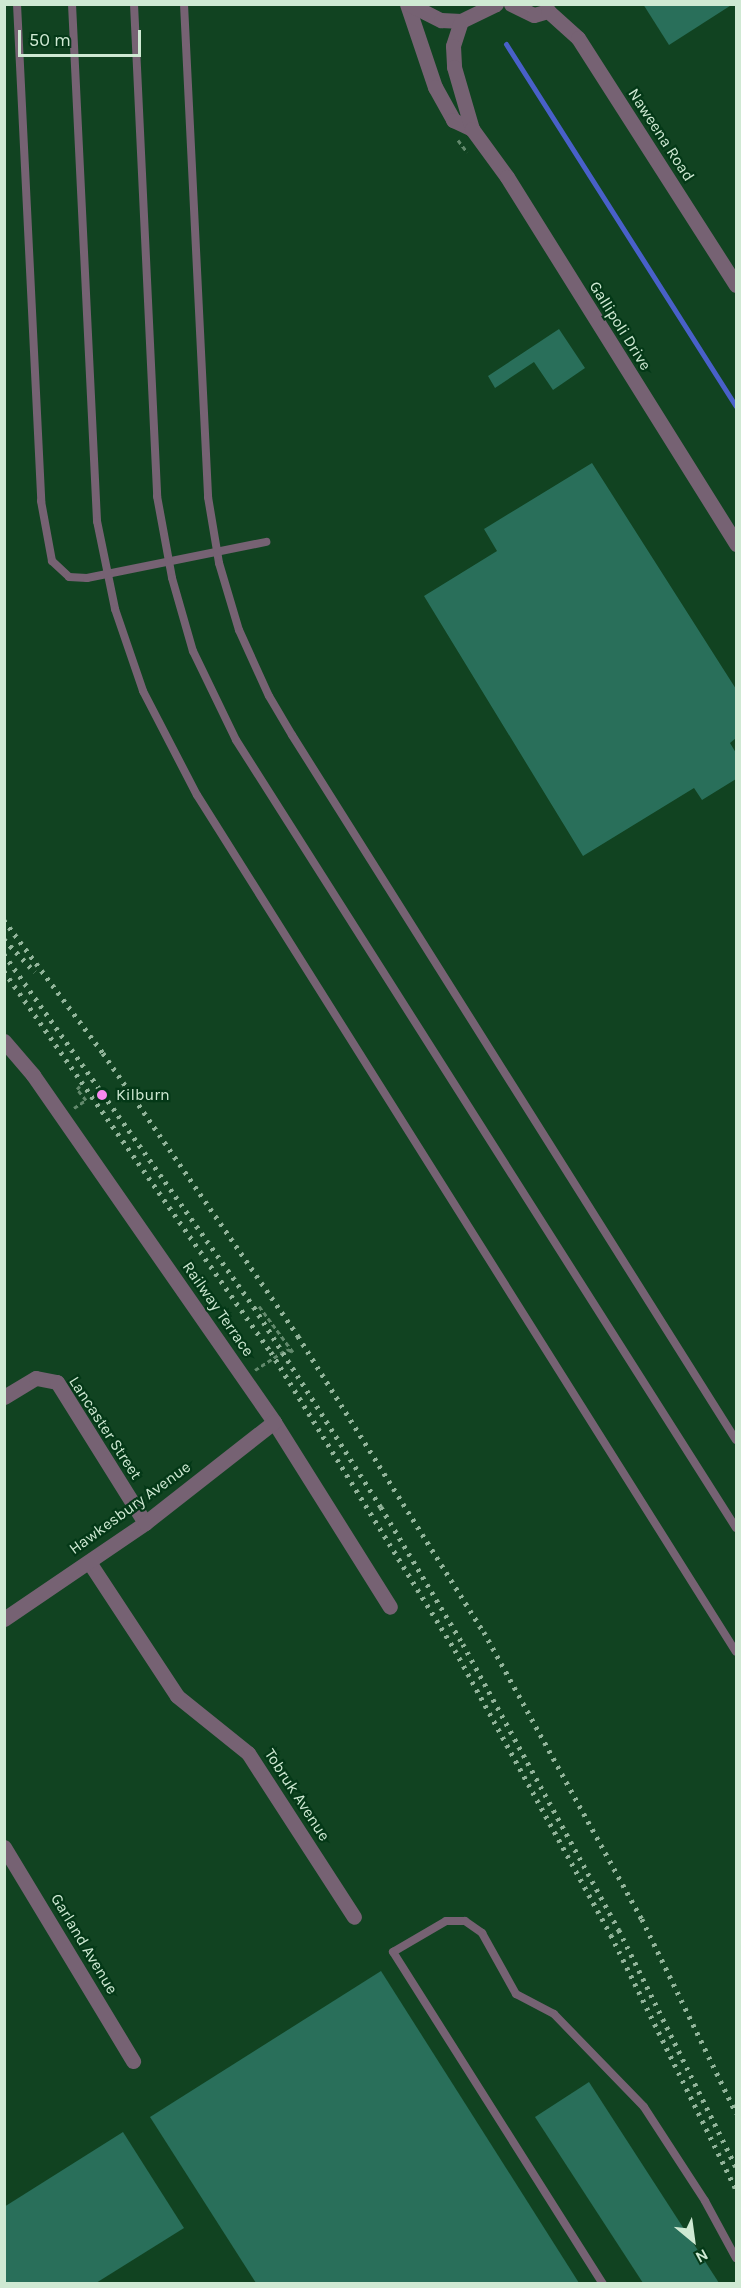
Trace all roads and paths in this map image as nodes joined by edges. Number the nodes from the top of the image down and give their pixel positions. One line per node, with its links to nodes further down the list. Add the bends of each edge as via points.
1 (17, 4): 16 (lane, via 45,536 52,561 69,577)
2 (72, 4): 16 (lane, via 94,485)
3 (134, 4): 15 (lane, via 156,476)
4 (184, 4): 14 (lane, via 206,466)
5 (408, 4): 9 (street, via 441,20); 10 (street, Gallipoli Drive, via 435,87 453,120)
6 (496, 4): 9 (street)
7 (511, 4): 8 (street, Naweena Road, via 534,15)
8 (549, 8): 11 (street, Naweena Road, via 578,38)
9 (461, 21): 10 (street, Gallipoli Drive, via 453,46 454,67)
10 (472, 129): 13 (street, Gallipoli Drive, via 507,177)
11 (736, 285)
12 (266, 542): 14 (lane)
13 (736, 544)
14 (216, 552): 15 (lane); 24 (lane, via 239,630 269,696)
15 (168, 562): 16 (lane); 26 (lane, via 193,651 237,740)
16 (106, 574): 30 (lane, via 128,651 174,757)
17 (4, 1041): 19 (street, Railway Terrace)
18 (80, 1086): 19 (path, via 77,1089 86,1100)
19 (62, 1116): 21 (street, Railway Terrace)
20 (259, 1306): 21 (path, via 293,1352 287,1349)
21 (243, 1377): 23 (street, Railway Terrace)
22 (4, 1397): 25 (street, Lancaster Street, via 36,1378 57,1382)
23 (274, 1422): 25 (street, Hawkesbury Avenue); 28 (street, Railway Terrace)
24 (736, 1440)
25 (145, 1523): 27 (street, Hawkesbury Avenue)
26 (736, 1528)
27 (89, 1562): 29 (street, Hawkesbury Avenue); 32 (street, Tobruk Avenue, via 177,1696 248,1753)
28 (390, 1607)
29 (4, 1619)
30 (736, 1652)
31 (4, 1846): 33 (street, Garland Avenue)
32 (354, 1917)
33 (133, 2061)
34 (736, 2258): 35 (lane, via 705,2201 644,2107 554,2014 516,1994 482,1933 465,1922 446,1921 393,1952)
35 (603, 2283)

